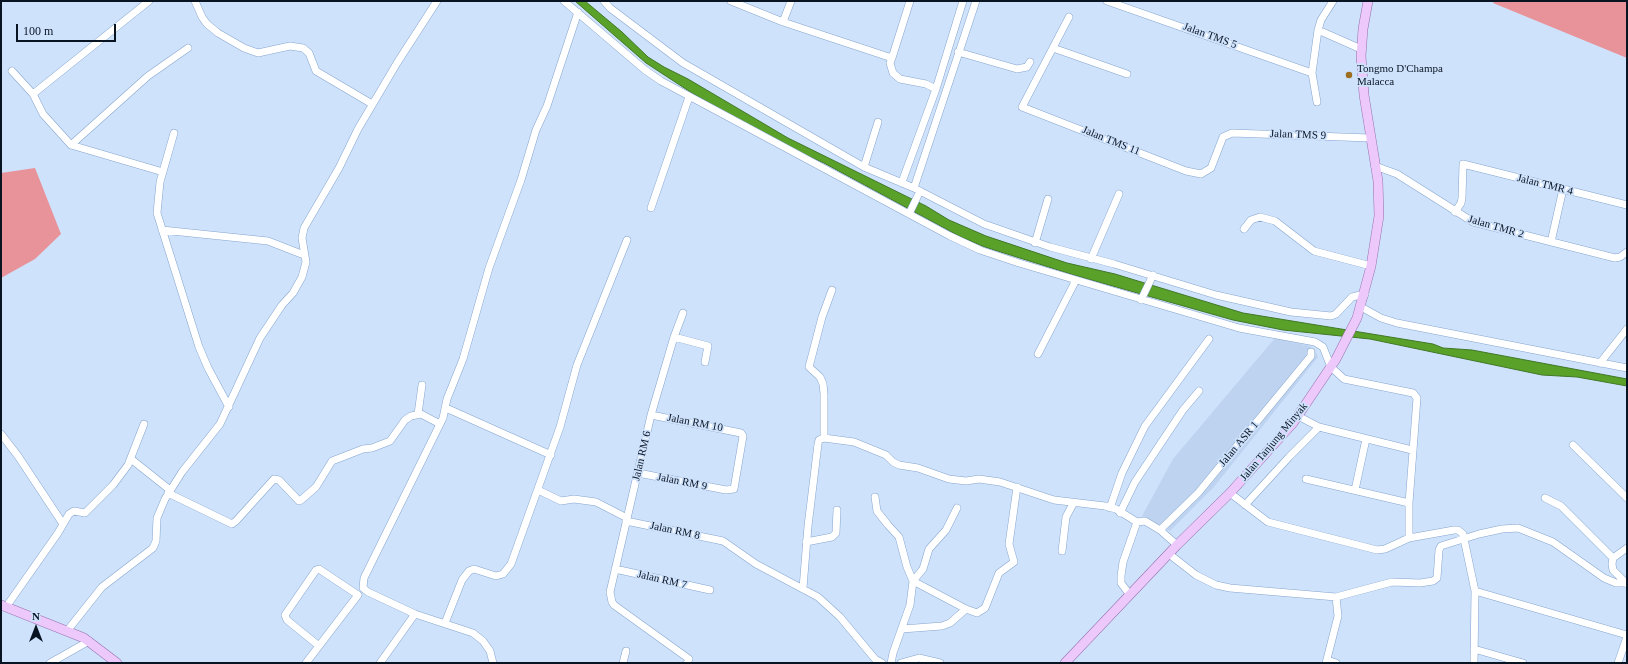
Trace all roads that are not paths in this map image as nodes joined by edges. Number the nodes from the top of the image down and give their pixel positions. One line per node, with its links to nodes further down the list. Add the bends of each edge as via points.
1 (149, 1): 30 (street)
2 (195, 1): 33 (street, via 207,24 218,33 258,53 290,46 303,48 309,53 316,71)
3 (437, 1): 33 (street)
4 (564, 1): 14 (street)
5 (604, 1): 40 (street, via 683,63)
6 (731, 1): 16 (street)
7 (791, 1): 16 (street)
8 (964, 1): 17 (street)
9 (976, 1): 18 (street)
10 (1108, 1): 27 (street, Jalan TMS 5)
11 (1333, 1): 19 (street)
12 (1368, 1): 22 (main road, Jalan Tanjung Minyak)
13 (908, 2): 24 (street)
14 (578, 12): 31 (street, via 645,70); 79 (street, via 489,268)
15 (1070, 17): 21 (street)
16 (783, 22): 24 (street)
17 (957, 23): 18 (street); 29 (street)
18 (967, 25): 23 (street)
19 (1318, 30): 22 (street); 27 (street)
20 (188, 48): 38 (street, via 148,76)
21 (1053, 48): 28 (street); 36 (street, Jalan TMS 11, via 1022,107 1186,171 1201,174 1211,168)
22 (1361, 49): 37 (main road, Jalan Tanjung Minyak, via 1362,82)
23 (958, 52): 25 (street, via 1017,70 1027,67); 44 (street)
24 (892, 58): 29 (street, via 890,64 893,73 900,79 926,84)
25 (1030, 62)
26 (12, 71): 30 (street)
27 (1312, 73): 32 (street)
28 (1127, 74)
29 (936, 89): 42 (street)
30 (33, 94): 38 (street, via 43,114)
31 (689, 97): 48 (street); 49 (street)
32 (1317, 102)
33 (372, 104): 57 (street, via 304,228)
34 (878, 122): 40 (street)
35 (174, 133): 41 (street)
36 (1226, 134): 37 (street, Jalan TMS 9)
37 (1370, 138): 39 (main road, Jalan Tanjung Minyak)
38 (71, 145): 41 (street)
39 (1375, 166): 50 (street, Jalan TMR 2, via 1397,174); 59 (main road, Jalan Tanjung Minyak, via 1379,216)
40 (864, 167): 42 (street)
41 (163, 172): 52 (street, via 157,213)
42 (902, 182): 44 (street)
43 (1563, 189): 47 (street, Jalan TMR 4); 50 (street, Jalan TMR 4, via 1463,164 1462,198); 54 (street)
44 (918, 191): 49 (street); 55 (street, via 984,224)
45 (1119, 194): 58 (street)
46 (1048, 199): 55 (street)
47 (1627, 205)
48 (652, 208)
49 (910, 212): 61 (street, via 980,250)
50 (1455, 212): 54 (street, Jalan TMR 2, via 1473,222)
51 (1244, 229): 59 (street, via 1251,220 1260,217 1275,222 1314,251)
52 (162, 230): 57 (street, via 268,241); 78 (street, via 199,347)
53 (627, 240): 91 (street, via 577,365)
54 (1551, 242): 56 (street, Jalan TMR 2, via 1615,258)
55 (1035, 243): 58 (street)
56 (1627, 252)
57 (304, 255): 78 (street, via 306,262 302,276 293,293 260,338)
58 (1091, 259): 60 (street)
59 (1371, 266): 63 (main road, Jalan Tanjung Minyak)
60 (1152, 277): 63 (street, via 1291,312 1330,316 1336,314 1352,297); 64 (street)
61 (1076, 280): 64 (street); 71 (street)
62 (832, 290): 87 (street, via 809,367 820,377 823,384)
63 (1365, 294): 65 (main road, Jalan Tanjung Minyak)
64 (1142, 297): 74 (street, via 1239,328 1315,342 1323,347)
65 (1361, 307): 73 (street, via 1397,324); 74 (main road, Jalan Tanjung Minyak)
66 (683, 312): 68 (street, Jalan RM 6)
67 (1627, 329): 73 (street)
68 (674, 337): 72 (street, via 708,346); 81 (street, Jalan RM 6)
69 (1209, 340): 108 (street, via 1144,426 1122,473)
70 (1311, 352): 114 (street, Jalan ASR 1, via 1311,356 1203,488)
71 (1038, 354)
72 (705, 362)
73 (1600, 363): 75 (street)
74 (1331, 367): 82 (main road, Jalan Tanjung Minyak); 90 (street, via 1344,379 1413,393 1417,398)
75 (1627, 368)
76 (422, 385): 80 (street)
77 (1199, 391): 110 (street, via 1183,410 1135,482)
78 (229, 407): 99 (street, via 220,424)
79 (446, 408): 84 (street); 91 (street)
80 (418, 414): 84 (street); 99 (street, via 405,420 390,442 332,461 316,487 299,501 279,480 274,479 232,524)
81 (651, 415): 93 (street, Jalan RM 6); 97 (street, Jalan RM 10, via 738,431 743,436 734,489)
82 (1298, 416): 85 (street); 100 (main road, Jalan Tanjung Minyak)
83 (144, 424): 92 (street)
84 (440, 424): 126 (street, via 364,578)
85 (1319, 427): 88 (street); 106 (street)
86 (1, 434): 113 (street)
87 (824, 438): 95 (street, via 854,442 886,455 899,465 918,468 949,479 979,479); 117 (street, via 819,440 818,444)
88 (1366, 439): 90 (street); 98 (street)
89 (1573, 445): 103 (street)
90 (1412, 450): 104 (street)
91 (550, 455): 96 (street)
92 (130, 459): 99 (street); 113 (street, via 98,502 84,514 71,512)
93 (638, 473): 97 (street, Jalan RM 9); 111 (street, Jalan RM 6)
94 (1306, 479): 98 (street)
95 (1017, 487): 105 (street); 134 (street, via 1010,544 1014,562 999,573 985,608 977,613)
96 (538, 490): 111 (street, Jalan RM 8, via 561,501 574,499 596,502); 136 (street, via 511,564 503,574 496,576 474,569 469,571 462,580)
97 (726, 490)
98 (1355, 490): 104 (street)
99 (169, 491): 138 (street, via 157,518 156,541 153,548 102,587)
100 (1230, 493): 106 (street); 118 (main road, Jalan Tanjung Minyak)
101 (875, 497): 124 (street, via 877,511 903,545 907,567)
102 (1545, 498): 122 (street, via 1561,506)
103 (1627, 498)
104 (1409, 503): 115 (street)
105 (1074, 504): 108 (street); 120 (street, via 1066,517)
106 (1245, 505): 115 (street, via 1268,522 1377,550)
107 (957, 508): 124 (street, via 946,530 929,549 923,569)
108 (1110, 508): 110 (street)
109 (837, 510): 117 (street, via 836,533 832,537)
110 (1120, 513): 112 (street)
111 (627, 520): 123 (street, Jalan RM 6); 127 (street, Jalan RM 8, via 723,541 756,564)
112 (1136, 522): 114 (street, via 1145,521); 130 (street, via 1121,576 1121,583)
113 (63, 524): 133 (street)
114 (1160, 530): 118 (street)
115 (1409, 538): 116 (street, via 1454,530 1458,530)
116 (1465, 538): 125 (street, via 1518,528 1553,542 1604,578 1616,583); 129 (street); 132 (street, via 1441,546 1437,578 1433,581 1392,582)
117 (806, 542): 127 (street)
118 (1177, 545): 121 (main road, Jalan Tanjung Minyak)
119 (1627, 548): 122 (street)
120 (1062, 551)
121 (1169, 554): 130 (main road, Jalan Tanjung Minyak); 132 (street, via 1196,575 1230,588)
122 (1613, 558): 125 (street, via 1613,570)
123 (615, 569): 128 (street, Jalan RM 7); 144 (street, Jalan RM 6, via 610,592 612,602)
124 (913, 581): 134 (street); 137 (street, via 912,598)
125 (1627, 583)
126 (363, 588): 131 (street); 135 (street)
127 (803, 588): 153 (street, via 818,597 840,617)
128 (710, 590)
129 (1475, 591): 139 (street); 142 (street)
130 (1130, 595): 157 (main road, Jalan Tanjung Minyak)
131 (358, 596): 141 (street); 141 (street, via 321,570 316,570 285,618)
132 (1336, 597): 145 (street, via 1338,616)
133 (4, 606): 138 (main road)
134 (966, 609): 137 (street, via 950,623 942,626)
135 (415, 614): 136 (street); 149 (street)
136 (445, 623): 150 (street, via 473,633 483,641 490,651)
137 (902, 629): 154 (street)
138 (67, 631): 140 (main road)
139 (1627, 636): 161 (street)
140 (89, 641): 146 (street); 147 (main road)
141 (318, 646): 148 (street)
142 (1474, 649): 159 (street); 160 (street)
143 (626, 651): 151 (street)
144 (688, 661): 152 (street)
145 (1326, 661): 158 (street)
146 (50, 663)
147 (117, 663)
148 (306, 663)
149 (380, 663)
150 (493, 663)
151 (623, 663)
152 (695, 663)
153 (882, 663)
154 (892, 663)
155 (901, 663): 156 (street, via 918,658)
156 (940, 663)
157 (1065, 663)
158 (1336, 663)
159 (1474, 663)
160 (1523, 663)
161 (1618, 663)

